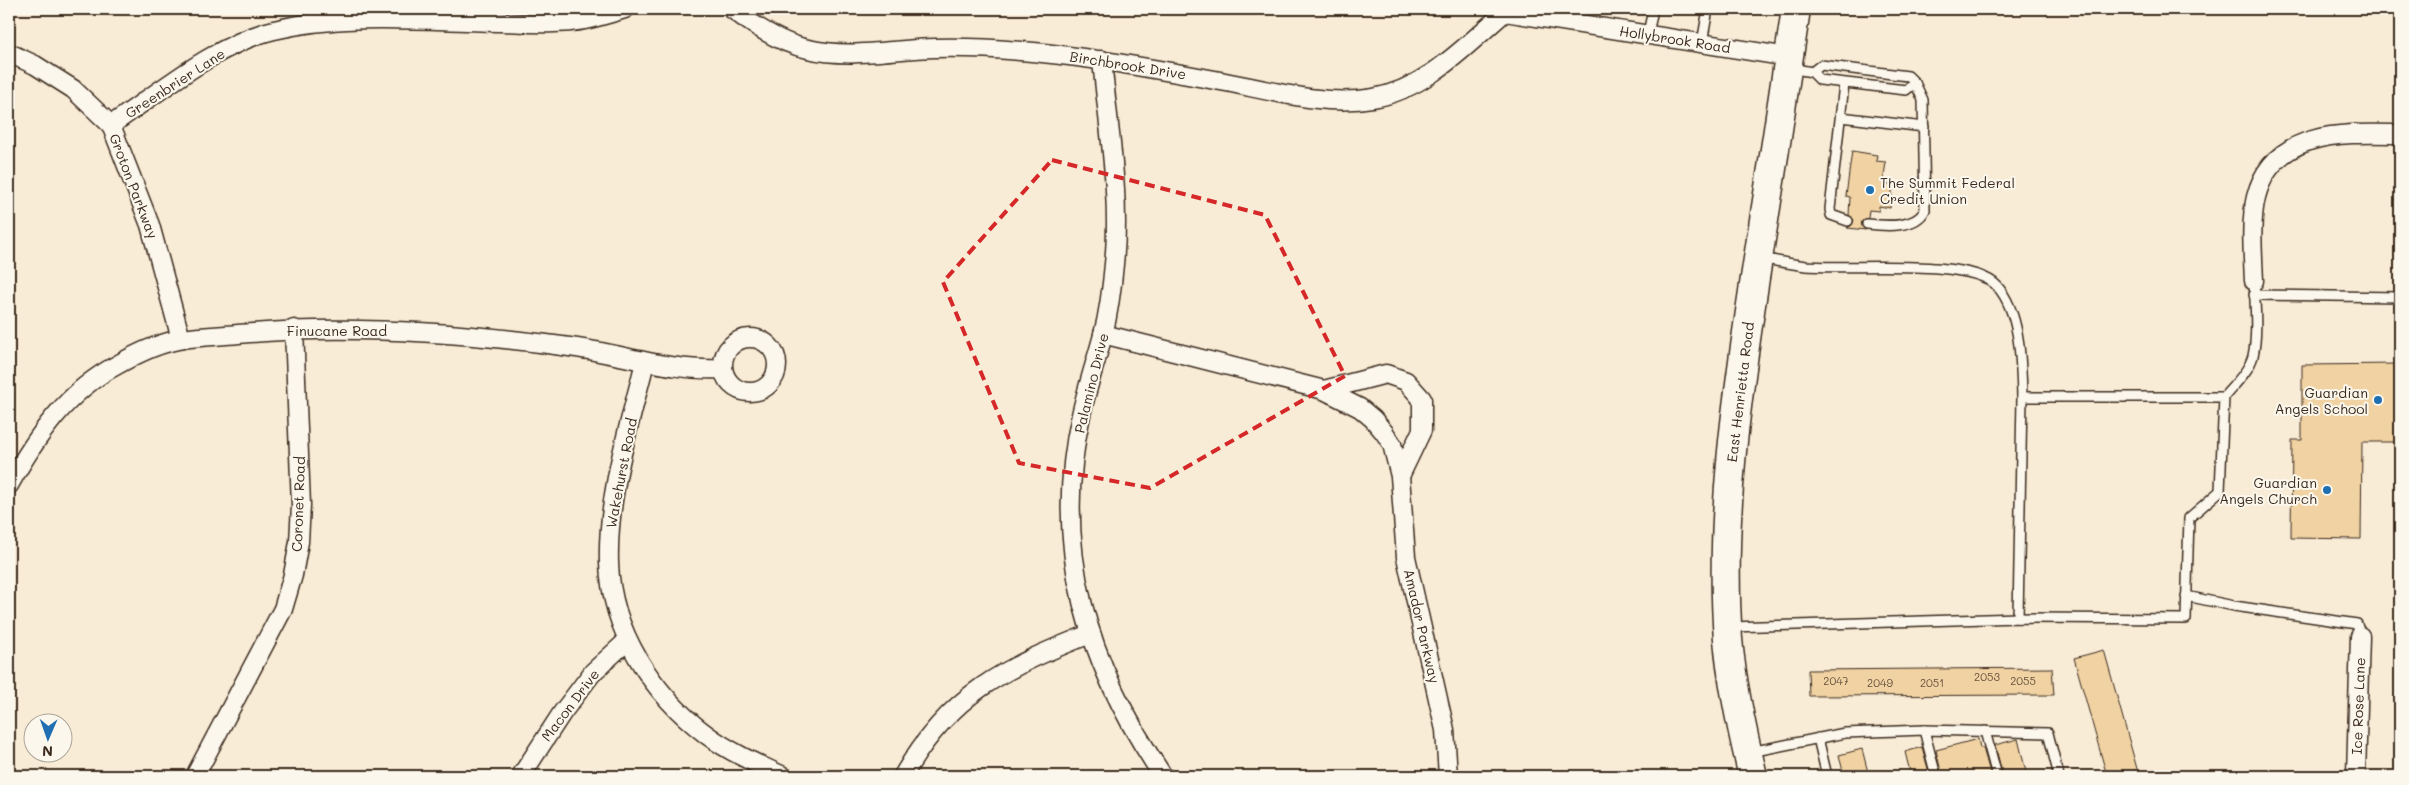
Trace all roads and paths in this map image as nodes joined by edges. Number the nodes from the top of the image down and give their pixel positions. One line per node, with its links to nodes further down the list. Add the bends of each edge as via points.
1 (625, 9): 15 (street, Greenbrier Lane, via 584,20 538,23 361,20 318,22 273,30 237,44 188,72)
2 (732, 9): 10 (street, Birchbrook Drive, via 772,35 807,49 826,52 935,48 1049,53)
3 (1653, 9): 7 (lane)
4 (1708, 9): 8 (lane)
5 (1796, 9): 11 (main road, East Henrietta Road)
6 (1505, 10): 7 (street, Hollybrook Road); 10 (street, Birchbrook Drive, via 1440,68 1416,84 1393,94 1353,101 1309,97)
7 (1648, 34): 8 (street, Hollybrook Road)
8 (1702, 43): 11 (street, Hollybrook Road)
9 (9, 53): 15 (street, Groton Parkway, via 73,89)
10 (1102, 60): 24 (street, Palamino Drive, via 1116,236)
11 (1796, 65): 12 (lane, via 1908,76); 13 (lane, via 1820,80); 20 (main road, East Henrietta Road)
12 (1915, 83): 13 (lane, via 1906,90); 16 (lane, via 1923,100)
13 (1844, 84): 14 (lane)
14 (1841, 117): 16 (lane); 18 (lane, via 1830,209 1831,215)
15 (111, 125): 25 (street, Groton Parkway, via 150,225)
16 (1924, 127): 19 (lane, via 1925,210 1922,216 1889,226)
17 (2400, 134): 21 (street, via 2348,133 2320,137 2301,144 2274,162 2255,198)
18 (1848, 221)
19 (1867, 224)
20 (1758, 257): 29 (lane, via 1806,266 1954,270 1984,277 1998,287 2015,325 2020,348); 35 (main road, East Henrietta Road, via 1738,387 1730,472 1726,558)
21 (2254, 288): 22 (lane); 30 (lane, via 2252,357 2240,380)
22 (2400, 297)
23 (294, 329): 25 (street, Finucane Road); 26 (street, Finucane Road, via 503,337); 43 (street, Coronet Road, via 300,505 299,542 293,575 283,609)
24 (1103, 334): 28 (street, Amador Parkway); 36 (street, Palamino Drive, via 1081,414 1072,487 1075,572)
25 (181, 339): 32 (street, Finucane Road, via 116,365 73,397 51,419)
26 (645, 362): 27 (street, Finucane Road, via 676,368); 38 (street, Wakehurst Road, via 618,476 609,537 611,588)
27 (724, 369)
28 (1324, 390): 31 (street, Amador Parkway, via 1344,398 1373,419 1392,444); 31 (street, Amador Parkway, via 1386,374 1406,381 1422,399 1422,430)
29 (2022, 396): 30 (lane); 34 (lane)
30 (2224, 397): 33 (lane, via 2220,490 2188,518)
31 (1400, 476): 48 (street, Amador Parkway, via 1406,557 1445,730)
32 (9, 485)
33 (2186, 596): 34 (lane, via 2186,619); 37 (lane, via 2262,611 2344,621 2357,624)
34 (2018, 618): 35 (lane)
35 (1728, 627): 42 (main road, East Henrietta Road, via 1737,711)
36 (1090, 634): 46 (street, via 1020,663 970,694 936,727); 47 (street, Palamino Drive, via 1129,722)
37 (2360, 636): 53 (street, Ice Rose Lane)
38 (627, 641): 44 (street, Macon Drive, via 593,672 562,712); 45 (street, Wakehurst Road, via 661,690 706,735 742,757)
39 (1924, 730): 40 (lane); 41 (lane, via 1845,733); 50 (lane)
40 (1985, 732): 51 (lane); 52 (lane, via 2048,733)
41 (1818, 738): 42 (lane); 49 (lane)
42 (1750, 764)
43 (195, 776)
44 (521, 776)
45 (784, 776)
46 (903, 776)
47 (1163, 776)
48 (1448, 776)
49 (1827, 776)
50 (1936, 776)
51 (1997, 776)
52 (2059, 776)
53 (2356, 776)

